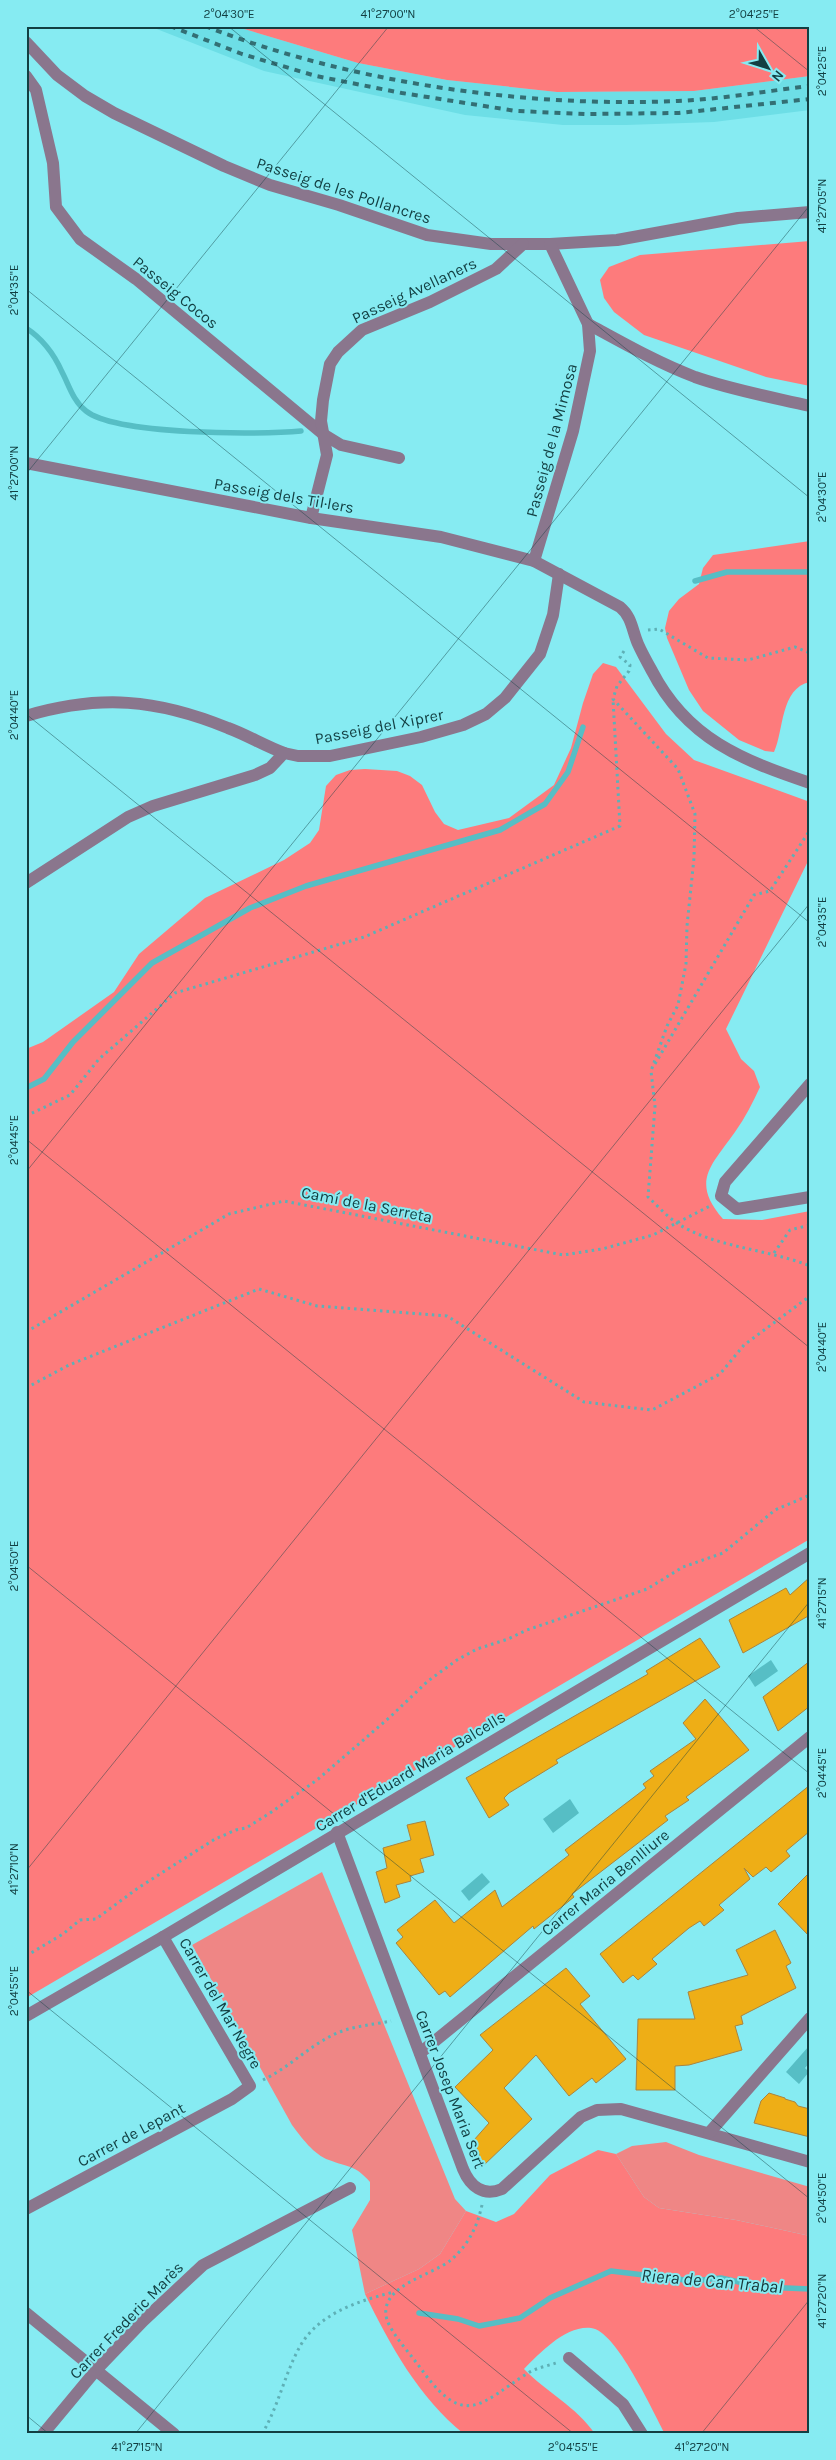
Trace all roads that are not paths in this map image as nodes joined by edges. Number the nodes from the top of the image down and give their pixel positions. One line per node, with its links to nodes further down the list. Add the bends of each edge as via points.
1 (26, 42): 4 (street, Passeig de les Pollancres, via 57,74 85,96 246,176 427,235 491,244)
2 (26, 76): 8 (street, Passeig Cocos, via 36,90 45,127 53,163 56,207 80,239 136,279)
3 (810, 212): 5 (street, Passeig de les Pollancres, via 738,218 617,240)
4 (523, 244): 5 (street, Passeig de les Pollancres); 8 (street, Passeig Avellaners, via 496,269 430,302 362,330 347,342 330,364 322,400)
5 (550, 244): 6 (street, Passeig de la Mimosa)
6 (588, 324): 7 (street, via 694,377); 12 (street, Passeig de la Mimosa, via 590,351 584,389)
7 (810, 406)
8 (323, 434): 9 (street, Passeig Cocos, via 341,445); 11 (street, Passeig Avellaners, via 327,455)
9 (399, 458)
10 (26, 463): 11 (street, Passeig dels Til·lers)
11 (311, 518): 12 (street, Passeig dels Til·lers, via 441,537)
12 (534, 561): 13 (street, Passeig dels Til·lers)
13 (559, 574): 15 (street, Passeig del Xiprer, via 553,615 540,654 505,698 486,714 463,725 421,737 330,756); 16 (street, Passeig dels Til·lers, via 628,614 635,637 670,702 697,730 743,758)
14 (26, 716): 15 (street, Passeig del Xiprer, via 92,702 152,704 230,728)
15 (284, 753): 17 (street, via 270,768 255,775 153,806 128,817)
16 (810, 783)
17 (26, 883)
18 (810, 1084): 19 (street, via 725,1182 722,1195 737,1209)
19 (810, 1197)
20 (810, 1553): 22 (street, Carrer d'Eduard Maria Balcells)
21 (810, 1737): 26 (street, Carrer Maria Benlliure)
22 (337, 1832): 23 (street, Carrer d'Eduard Maria Balcells); 26 (street, Carrer Josep Maria Sert)
23 (163, 1937): 24 (street, Carrer d'Eduard Maria Balcells); 27 (street, Carrer del Mar Negre)
24 (26, 2016)
25 (810, 2018): 28 (street)
26 (420, 2053): 28 (street, Carrer Josep Maria Sert, via 466,2177 473,2186 485,2192 502,2189 582,2117 597,2110 621,2109)
27 (250, 2086): 31 (street, Carrer de Lepant, via 232,2099)
28 (708, 2133): 29 (street, Carrer Josep Maria Sert)
29 (810, 2162)
30 (350, 2188): 34 (street, Carrer Frederic Marès, via 203,2265)
31 (26, 2209)
32 (26, 2312): 34 (street)
33 (568, 2358): 37 (street, via 623,2404)
34 (96, 2370): 35 (street, Carrer Frederic Marès); 36 (street)
35 (44, 2434)
36 (174, 2434)
37 (642, 2434)

